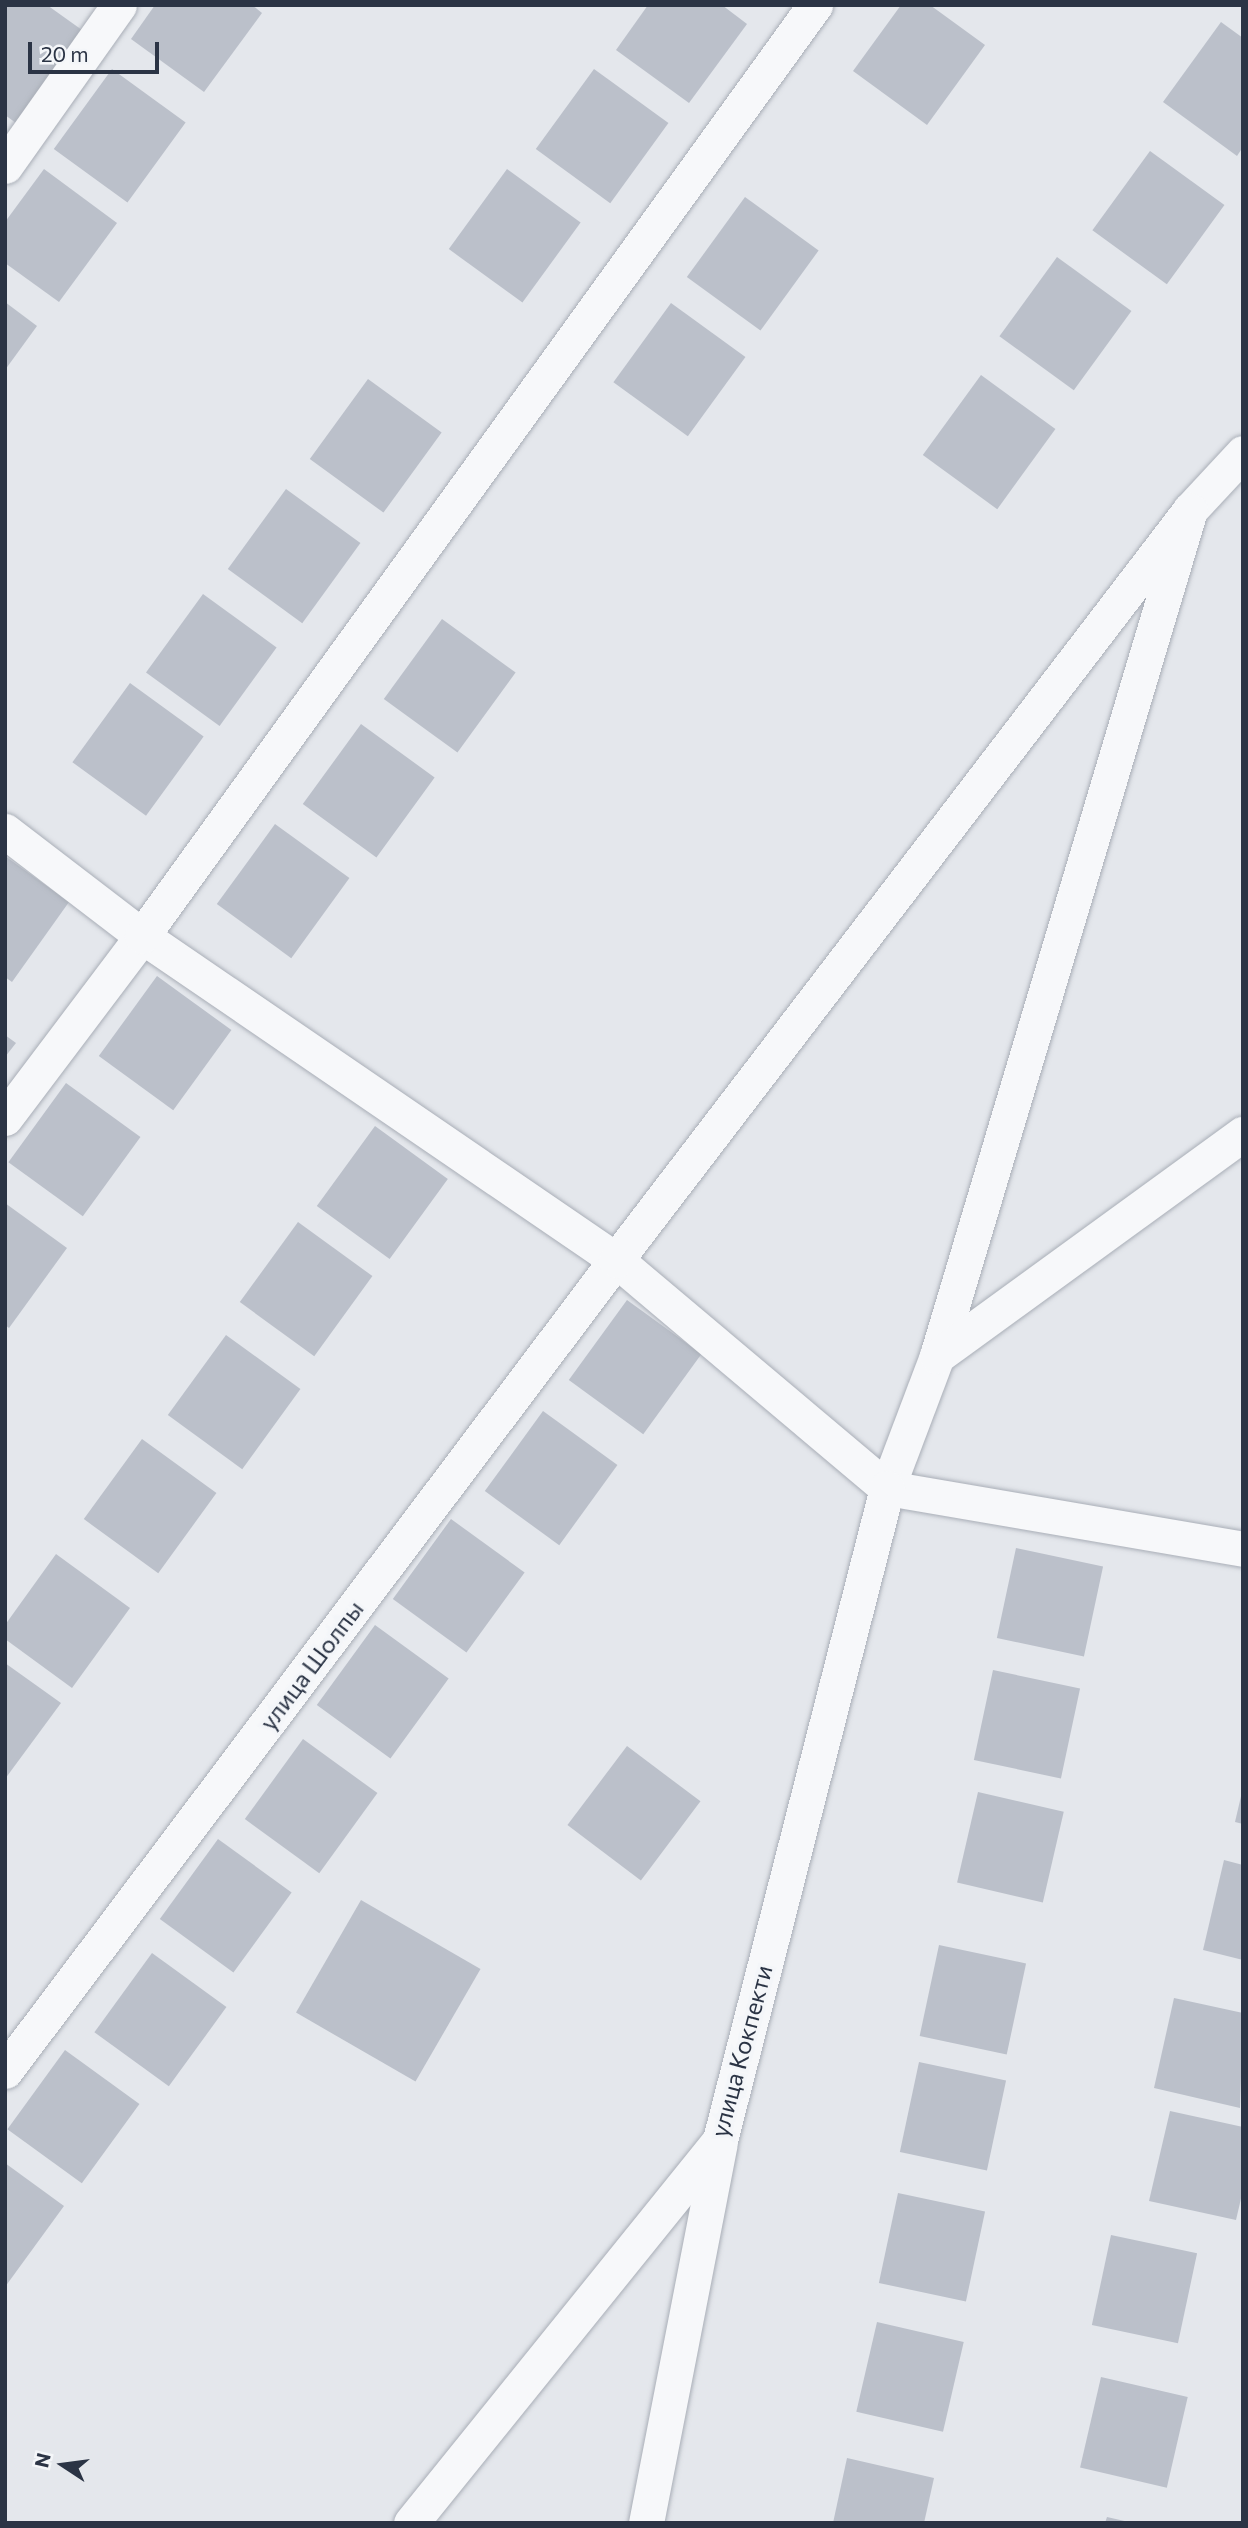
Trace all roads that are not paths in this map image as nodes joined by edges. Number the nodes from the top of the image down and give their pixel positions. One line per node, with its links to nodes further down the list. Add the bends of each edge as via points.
1 (119, 5): 3 (street)
2 (815, 5): 7 (street)
3 (5, 166)
4 (1243, 453): 5 (street, улица Шолпы)
5 (1190, 510): 10 (street, улица Шолпы); 11 (street, улица Кокпекти)
6 (5, 831): 7 (street)
7 (142, 936): 8 (street); 10 (street)
8 (5, 1118)
9 (1243, 1134): 11 (street)
10 (616, 1260): 12 (street); 14 (street, улица Шолпы)
11 (937, 1356): 12 (street, улица Кокпекти)
12 (887, 1488): 13 (street); 15 (street, улица Кокпекти)
13 (1243, 1549)
14 (5, 2071)
15 (720, 2140): 16 (street, улица Кокпекти); 17 (street)
16 (411, 2523)
17 (646, 2523)

